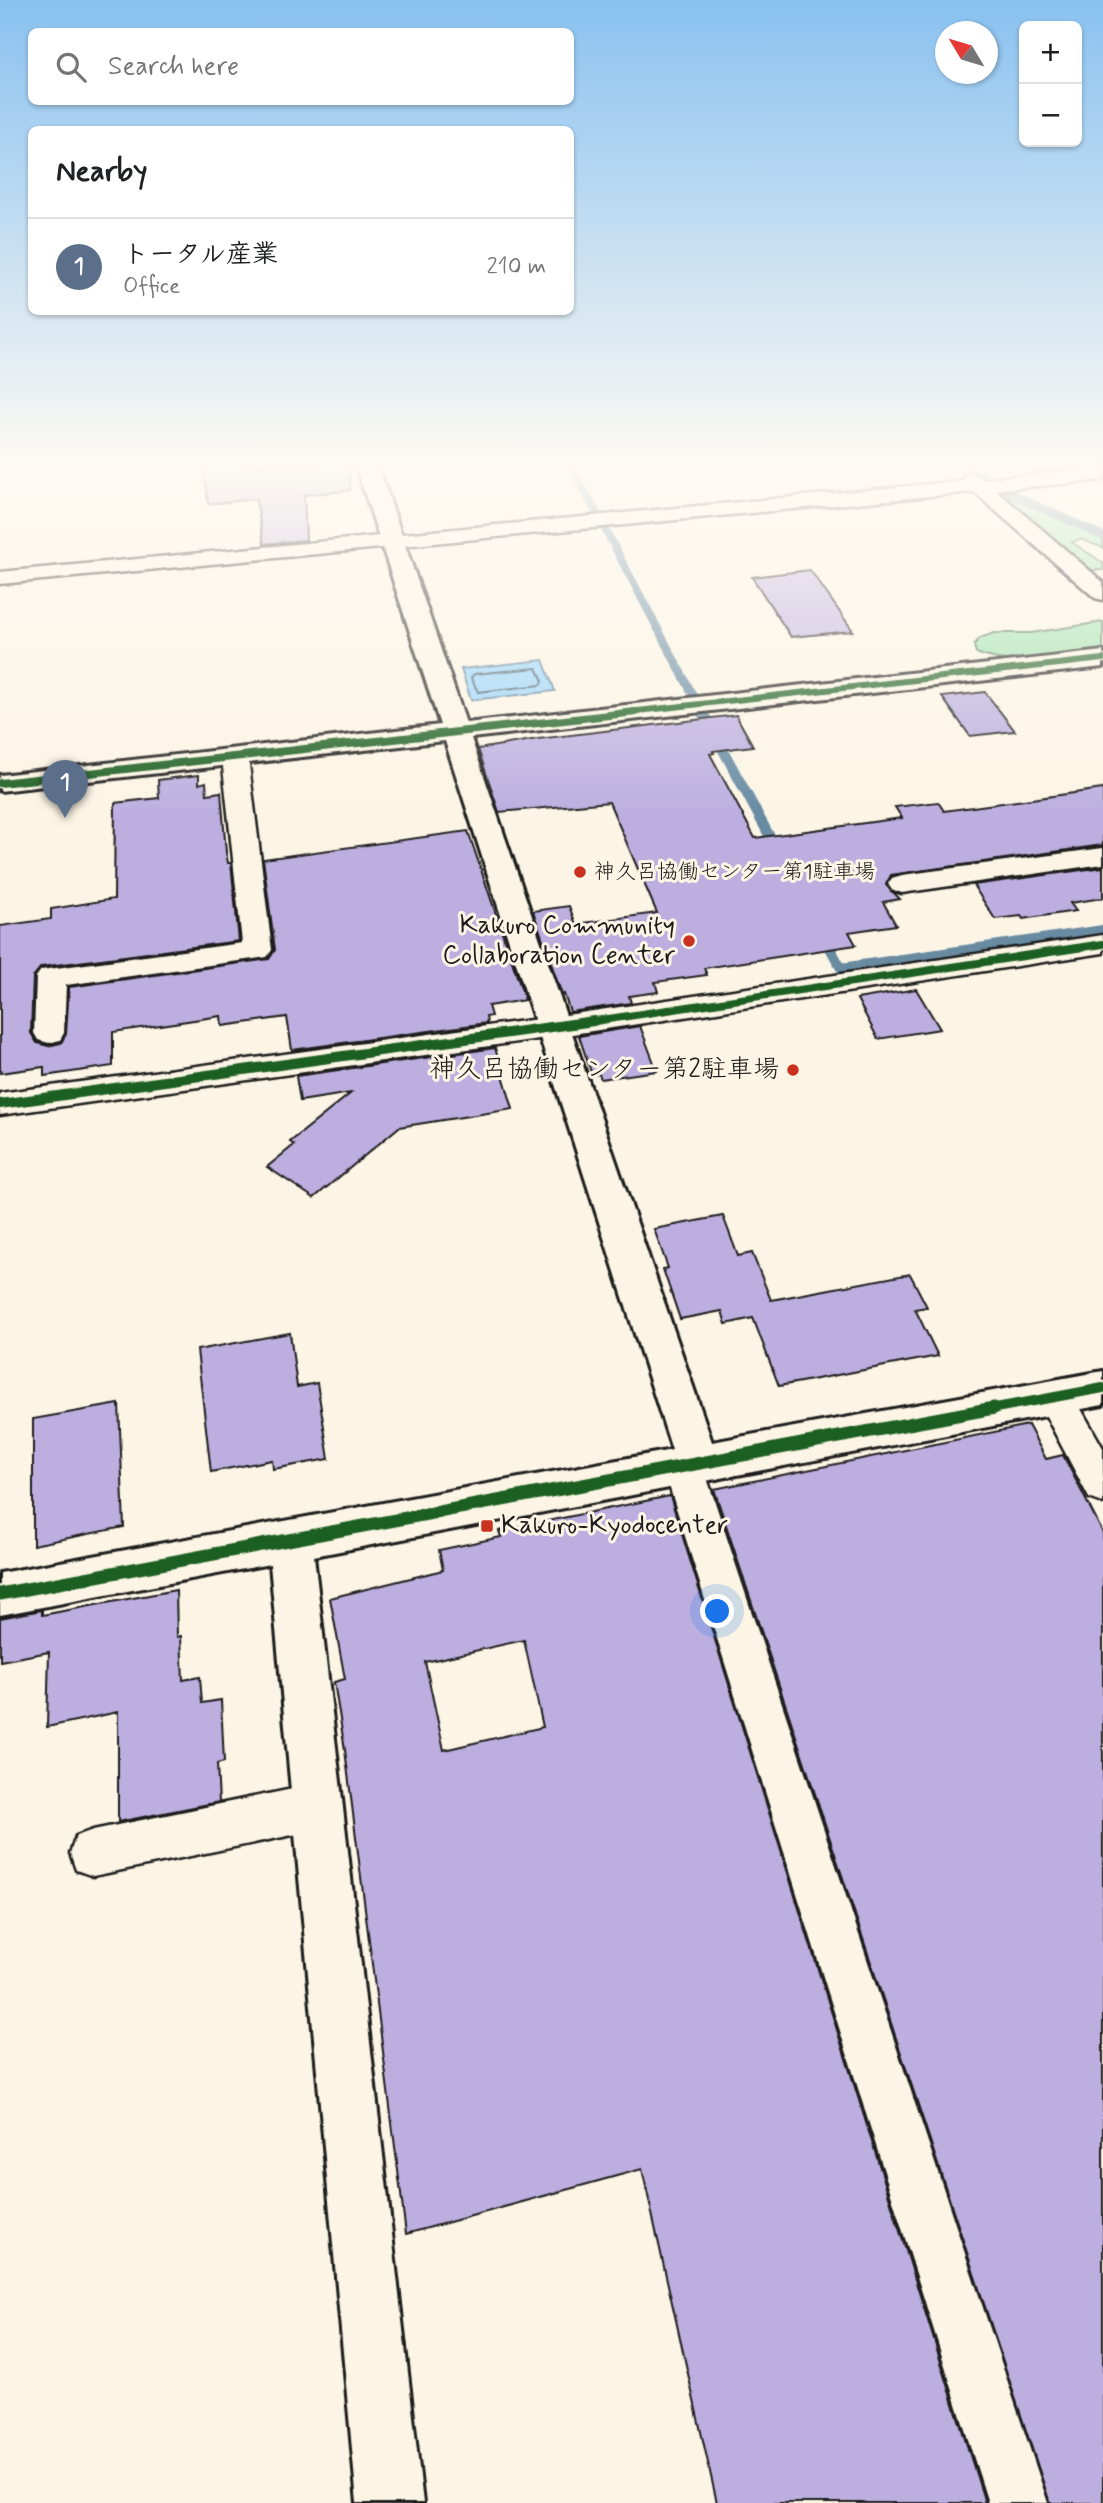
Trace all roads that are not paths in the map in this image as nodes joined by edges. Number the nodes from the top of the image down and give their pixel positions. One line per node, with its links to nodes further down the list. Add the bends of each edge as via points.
1 (406, 583): 3 (street)
2 (1103, 659): 3 (street)
3 (455, 732): 4 (street); 9 (street)
4 (235, 757): 5 (street); 10 (street, via 257,950 51,977)
5 (0, 783)
6 (1103, 856): 7 (street)
7 (902, 884)
8 (1103, 944): 9 (street)
9 (553, 1027): 11 (street); 14 (street)
10 (49, 1033)
11 (0, 1104)
12 (1103, 1388): 13 (street)
13 (1055, 1397): 14 (street); 15 (street)
14 (690, 1465): 16 (street); 21 (street)
15 (1103, 1486)
16 (290, 1540): 17 (street); 18 (street)
17 (0, 1594)
18 (317, 1807): 19 (street); 20 (street)
19 (93, 1853)
20 (390, 2503)
21 (1018, 2503)

